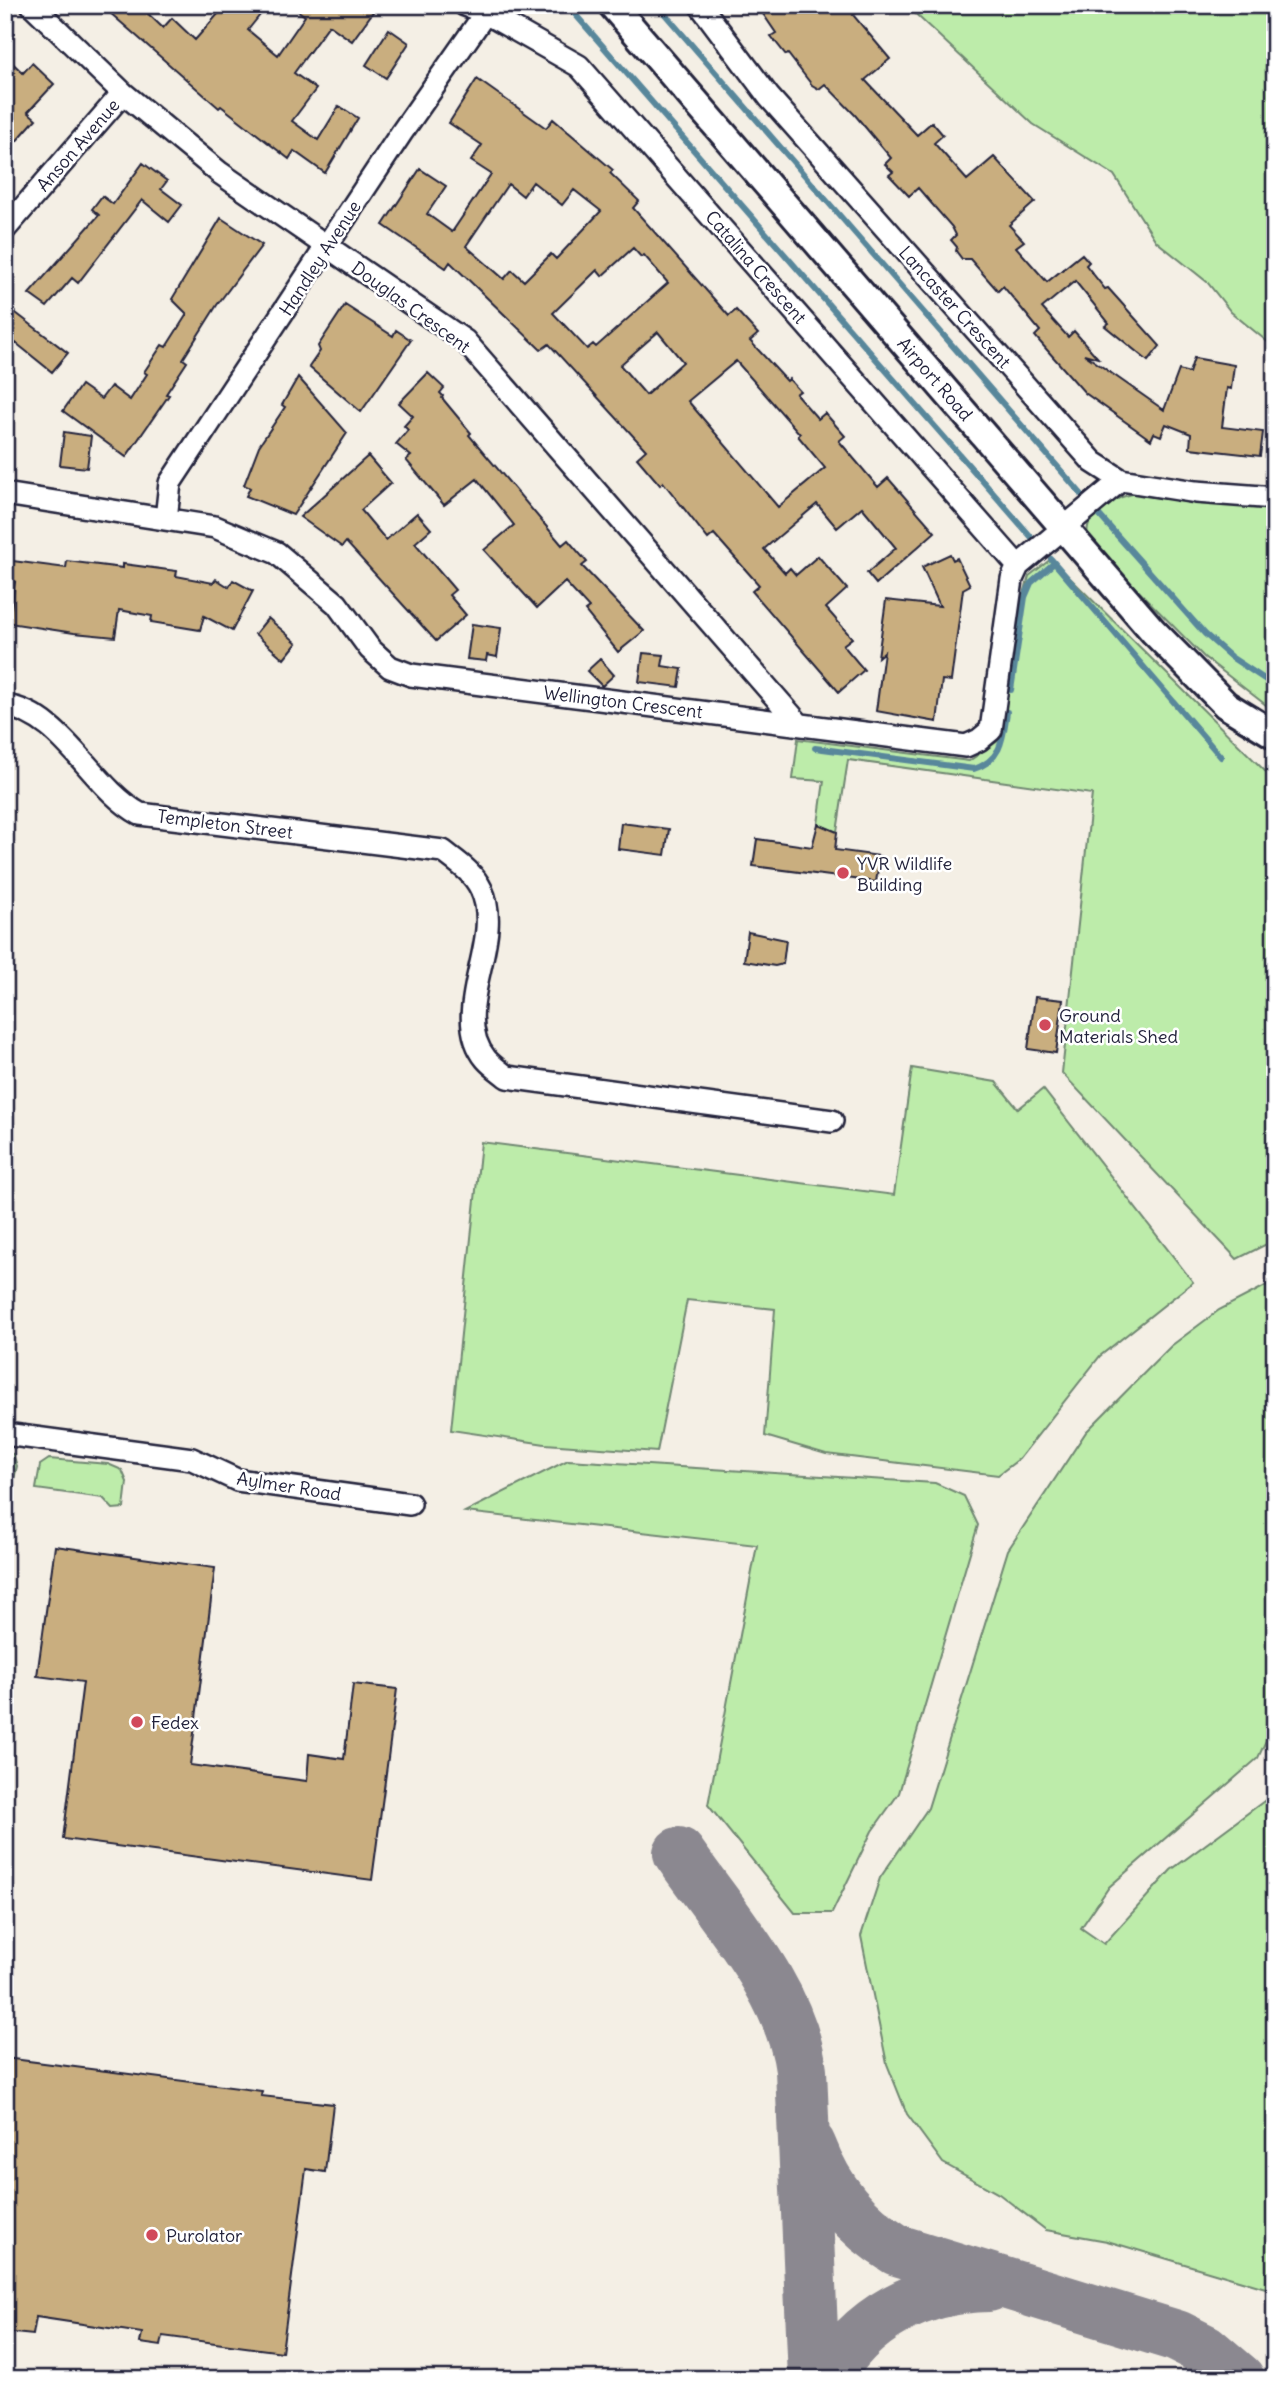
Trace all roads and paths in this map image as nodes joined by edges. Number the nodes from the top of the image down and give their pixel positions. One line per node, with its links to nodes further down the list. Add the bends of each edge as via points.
1 (32, 5): 5 (street, Douglas Crescent)
2 (612, 5): 12 (street, Airport Road)
3 (699, 5): 8 (street, Lancaster Crescent, via 769,97 958,312 1093,462)
4 (480, 8): 7 (street, Handley Avenue); 13 (street, Catalina Crescent, via 579,66)
5 (123, 93): 6 (street, Anson Avenue); 7 (street, Douglas Crescent, via 219,173)
6 (5, 229)
7 (328, 248): 11 (street, Handley Avenue, via 170,483); 15 (street, Douglas Crescent, via 465,341)
8 (1121, 480): 10 (street, Lancaster Crescent); 12 (street)
9 (5, 494): 11 (street, Wellington Crescent)
10 (1275, 498)
11 (166, 519): 15 (street, Wellington Crescent, via 215,527 277,553 337,604 370,649 390,667 411,675)
12 (1063, 527): 13 (street); 16 (street, Airport Road, via 1153,631 1226,705)
13 (1018, 566): 15 (street, Wellington Crescent, via 1012,579 990,730 979,740 966,746)
14 (5, 706): 17 (street, Templeton Street, via 22,708 65,740 113,796 140,814 443,851 473,876 486,904 472,1024 485,1058 507,1077)
15 (798, 723)
16 (1275, 735)
17 (832, 1121)
18 (5, 1434): 19 (street, Aylmer Road, via 192,1459 237,1480)
19 (410, 1504)

